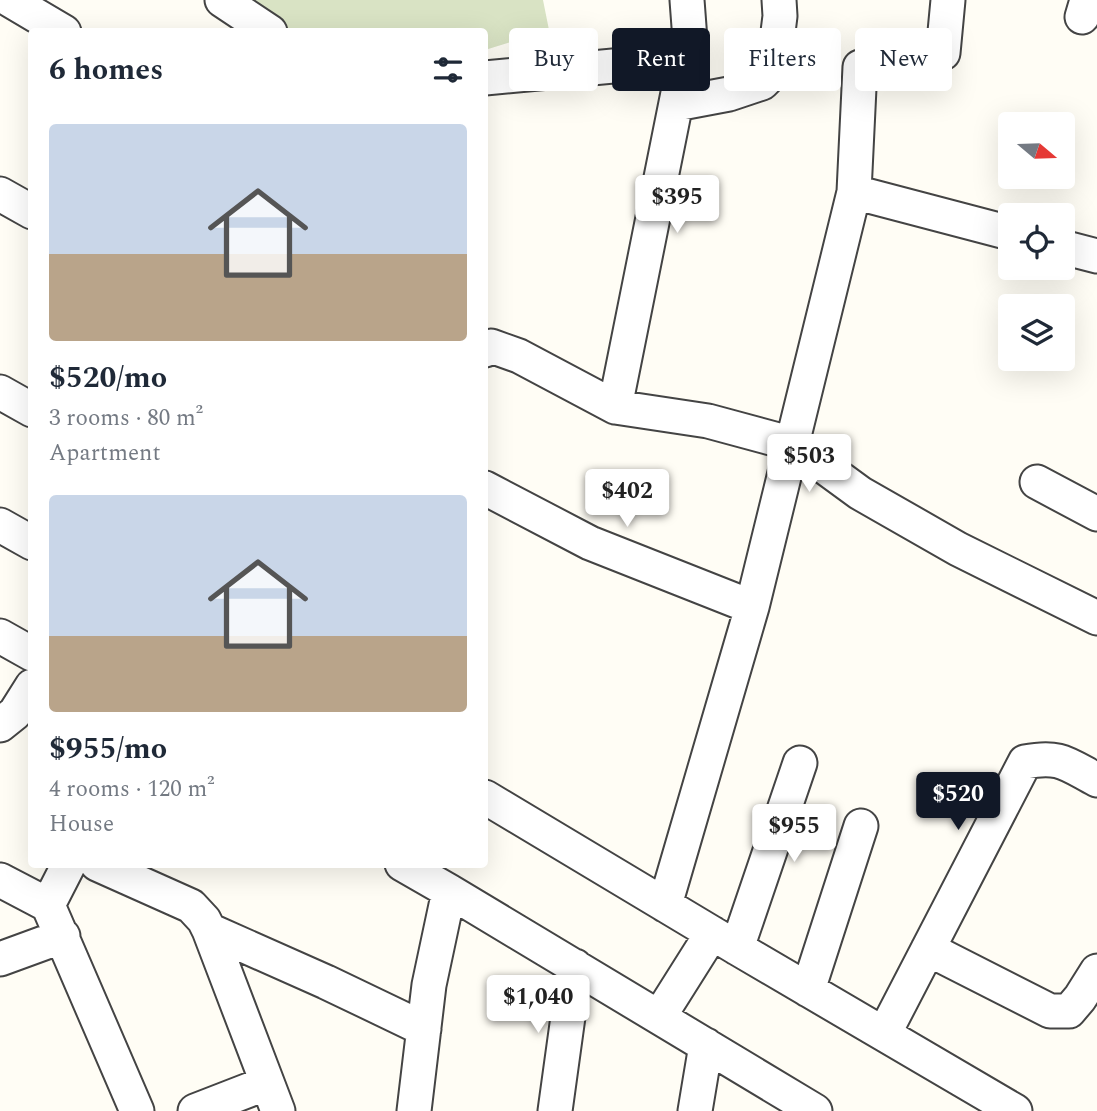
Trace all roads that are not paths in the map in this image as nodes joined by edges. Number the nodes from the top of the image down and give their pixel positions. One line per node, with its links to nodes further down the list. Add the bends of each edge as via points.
1 (10, 0): 6 (street)
2 (222, 0): 7 (street)
3 (687, 0): 8 (street)
4 (779, 0): 14 (street, via 773,72 762,83 729,94)
5 (948, 0): 9 (street)
6 (57, 28)
7 (264, 28)
8 (689, 28)
9 (945, 28)
10 (612, 66): 11 (street)
11 (488, 78)
12 (679, 91): 14 (street)
13 (859, 91): 15 (street)
14 (676, 104): 23 (street)
15 (854, 192): 18 (street); 25 (street)
16 (0, 194): 17 (street)
17 (28, 210)
18 (998, 230)
19 (1075, 250): 20 (street)
20 (1097, 256)
21 (488, 348): 23 (street, via 519,356)
22 (0, 392): 24 (street)
23 (615, 407): 25 (street, via 708,421)
24 (28, 408)
25 (793, 444): 31 (street); 32 (street, via 860,493)
26 (1037, 482): 28 (street)
27 (488, 490): 31 (street, via 590,543)
28 (1097, 514)
29 (0, 525): 30 (street)
30 (28, 541)
31 (752, 607): 47 (street)
32 (1097, 618)
33 (0, 636): 34 (street)
34 (28, 652)
35 (28, 692): 36 (street, via 15,713)
36 (0, 725)
37 (800, 763): 50 (street)
38 (1097, 780): 51 (street, via 1059,760 1025,762)
39 (488, 799): 47 (street)
40 (861, 826): 55 (street)
41 (67, 868): 46 (street)
42 (106, 868): 48 (street, via 191,906)
43 (409, 868): 45 (street)
44 (0, 880): 46 (street)
45 (449, 891): 53 (street); 57 (street)
46 (48, 905): 49 (street)
47 (665, 905): 50 (street)
48 (209, 930): 57 (street); 60 (street)
49 (63, 936): 52 (street); 61 (street)
50 (724, 941): 55 (street); 56 (street)
51 (928, 949): 54 (street, via 1050,1011 1069,1011); 58 (street)
52 (0, 959)
53 (575, 966): 56 (street); 64 (street)
54 (1097, 971)
55 (808, 990): 58 (street)
56 (659, 1017): 59 (street)
57 (424, 1030): 63 (street)
58 (884, 1034): 67 (street)
59 (706, 1045): 65 (street); 66 (street)
60 (272, 1097): 62 (street)
61 (137, 1111)
62 (195, 1111)
63 (414, 1111)
64 (555, 1111)
65 (695, 1111)
66 (815, 1111)
67 (1015, 1111)

